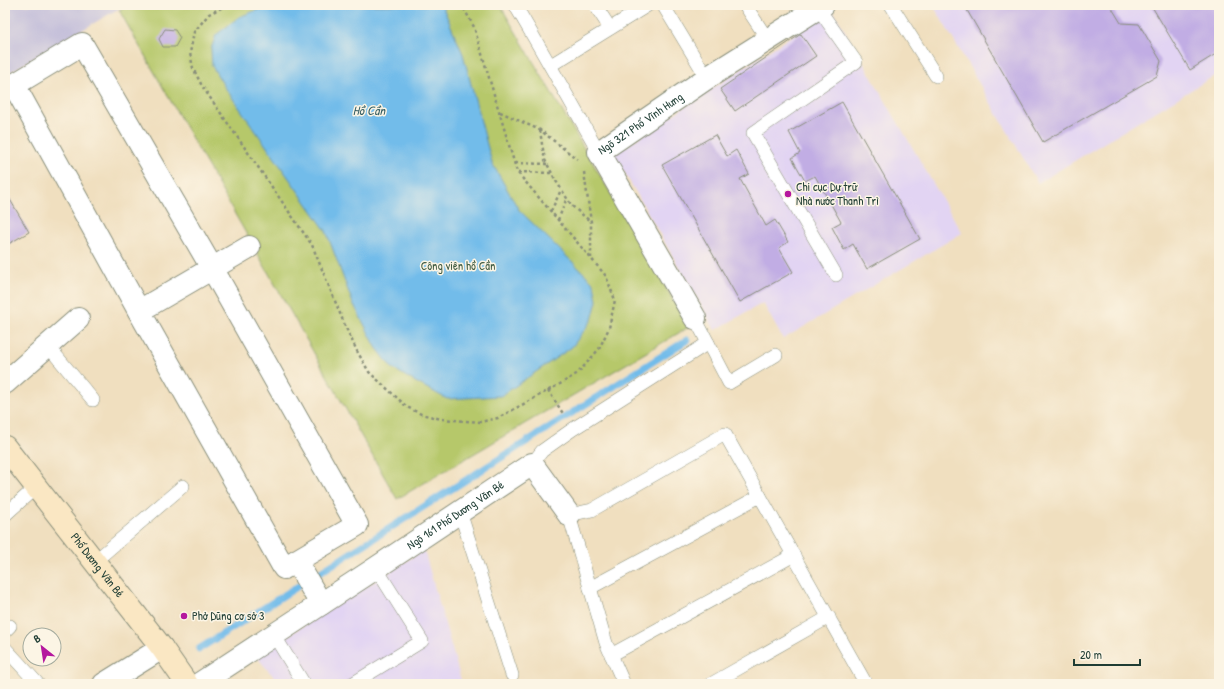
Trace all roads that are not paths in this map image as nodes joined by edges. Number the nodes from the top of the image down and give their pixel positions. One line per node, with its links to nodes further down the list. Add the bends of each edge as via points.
1 (515, 5): 10 (lane)
2 (595, 5): 8 (lane)
3 (648, 5): 8 (lane)
4 (663, 5): 12 (lane)
5 (745, 5): 9 (lane)
6 (890, 5): 11 (lane)
7 (820, 7): 9 (street, Ngõ 321 Phố Vĩnh Hưng); 16 (lane, via 856,62 753,133)
8 (610, 28): 10 (lane)
9 (768, 40): 12 (street, Ngõ 321 Phố Vĩnh Hưng)
10 (551, 65): 13 (lane, via 572,106)
11 (936, 76)
12 (707, 78): 13 (street, Ngõ 321 Phố Vĩnh Hưng)
13 (591, 157): 18 (street, Ngõ 321 Phố Vĩnh Hưng)
14 (249, 247): 15 (street)
15 (212, 268): 17 (street); 17 (street, via 82,44 14,85); 35 (street, via 357,525)
16 (836, 275)
17 (139, 311): 35 (street, via 284,568)
18 (695, 318): 20 (lane)
19 (78, 319): 21 (street)
20 (708, 343): 22 (lane, via 728,383); 26 (lane, Ngõ 161 Phố Dương Văn Bé, via 573,429 542,451)
21 (48, 346): 23 (street); 24 (lane)
22 (776, 355)
23 (5, 383)
24 (93, 400)
25 (6, 450): 28 (street, Phố Dương Văn Bé)
26 (532, 464): 30 (street, Ngõ 161 Phố Dương Văn Bé); 32 (street)
27 (184, 486): 34 (lane)
28 (36, 487): 31 (lane); 34 (street, Phố Dương Văn Bé)
29 (760, 496): 32 (lane, via 725,434 592,510); 33 (lane); 37 (lane)
30 (460, 512): 36 (street, Ngõ 161 Phố Dương Văn Bé); 44 (lane)
31 (5, 515)
32 (569, 515): 37 (lane)
33 (794, 555): 39 (lane); 43 (lane)
34 (94, 562): 42 (street, Phố Dương Văn Bé)
35 (300, 568): 38 (street)
36 (376, 568): 38 (street, Ngõ 161 Phố Dương Văn Bé); 52 (lane, via 422,641)
37 (590, 588): 43 (lane)
38 (318, 599): 40 (street, Ngõ 161 Phố Dương Văn Bé)
39 (829, 617): 46 (lane); 53 (lane)
40 (274, 634): 50 (street, Ngõ 161 Phố Dương Văn Bé); 51 (lane)
41 (5, 648): 47 (lane)
42 (162, 648): 48 (street); 49 (street, Phố Dương Văn Bé)
43 (611, 655): 45 (lane)
44 (512, 676)
45 (621, 683)
46 (864, 683)
47 (38, 684)
48 (104, 684)
49 (188, 684)
50 (199, 684)
51 (304, 684)
52 (352, 684)
53 (711, 684)

